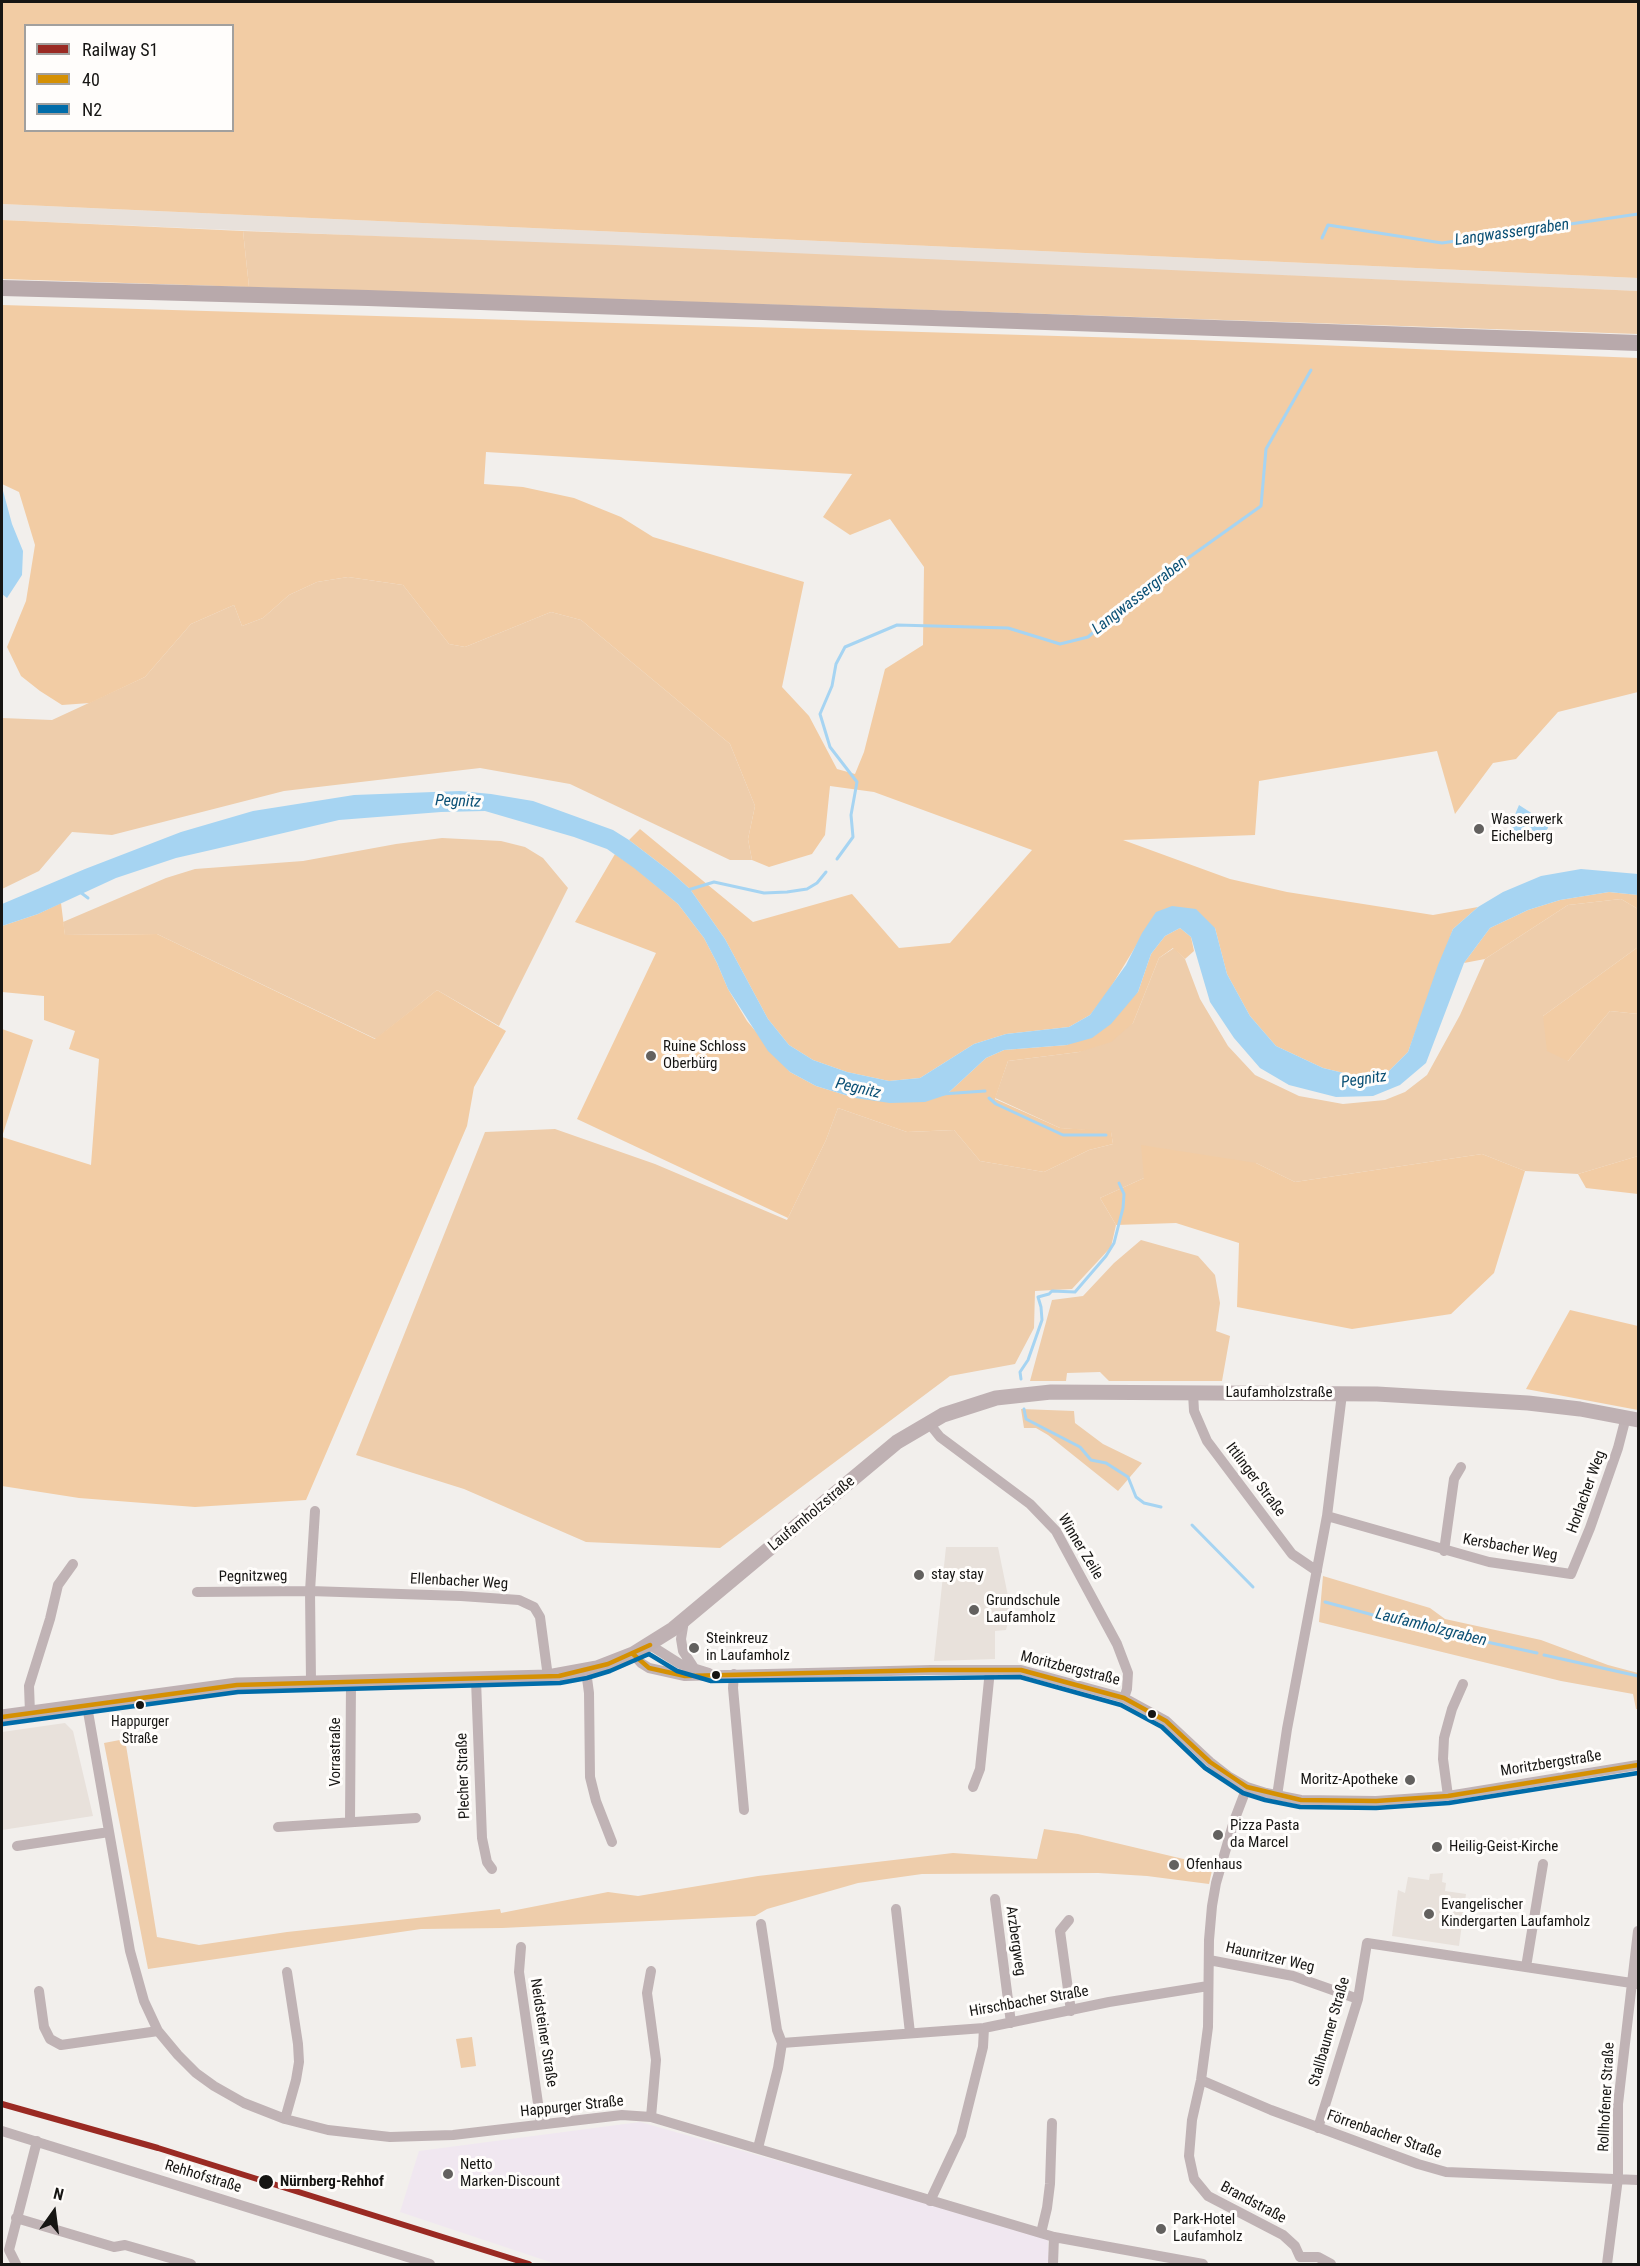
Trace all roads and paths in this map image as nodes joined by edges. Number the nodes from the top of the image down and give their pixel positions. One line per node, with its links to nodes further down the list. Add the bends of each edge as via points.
1 (2, 288): 2 (main road)
2 (1638, 343)
3 (1193, 1393): 4 (main road, Laufamholzstraße); 6 (main road, Laufamholzstraße, via 1018,1394 967,1406); 12 (street, Ittlinger Straße, via 1194,1411 1207,1441 1292,1554)
4 (1342, 1394): 5 (main road, Laufamholzstraße, via 1494,1400); 9 (street)
5 (1632, 1419): 13 (street, Horlacher Weg)
6 (928, 1422): 16 (main road, Laufamholzstraße, via 885,1452); 29 (street, Winner Zeile, via 940,1437 1030,1504 1056,1531 1117,1644 1128,1673)
7 (1461, 1467): 10 (street, Kersbacher Weg, via 1454,1479)
8 (315, 1511): 14 (street)
9 (1327, 1516): 10 (street, Kersbacher Weg); 12 (street)
10 (1444, 1551): 13 (street, Kersbacher Weg)
11 (73, 1564): 31 (street, via 58,1585 29,1686)
12 (1317, 1571): 36 (street)
13 (1571, 1574)
14 (310, 1591): 15 (street, Pegnitzweg); 24 (street, Ellenbacher Weg, via 497,1598 527,1603 540,1617); 26 (street)
15 (196, 1592)
16 (684, 1621): 17 (main road, Laufamholzstraße); 19 (street, via 683,1651)
17 (650, 1645): 18 (main road, Laufamholzstraße); 19 (street, Moritzbergstraße, via 672,1660)
18 (633, 1654): 21 (main road, Laufamholzstraße); 22 (street, Moritzbergstraße, via 649,1668 676,1675)
19 (694, 1668): 22 (street, Moritzbergstraße)
20 (990, 1670): 23 (street, Moritzbergstraße); 29 (street, Moritzbergstraße, via 1021,1670); 34 (street, via 980,1769)
21 (586, 1671): 24 (main road, Laufamholzstraße); 43 (street, via 590,1777)
22 (712, 1674): 23 (street, Moritzbergstraße)
23 (734, 1674): 38 (street)
24 (548, 1677): 25 (main road, Laufamholzstraße)
25 (476, 1680): 27 (main road, Laufamholzstraße); 46 (street, Plecher Straße, via 482,1838)
26 (310, 1682): 27 (main road, Laufamholzstraße); 30 (main road, Laufamholzstraße, via 230,1685)
27 (351, 1682): 40 (street, Vorrastraße)
28 (1463, 1684): 37 (street, via 1443,1738)
29 (1124, 1698): 35 (street, Moritzbergstraße, via 1166,1721 1210,1762)
30 (87, 1706): 31 (main road, Laufamholzstraße); 42 (street, Happurger Straße)
31 (30, 1713): 32 (main road, Laufamholzstraße)
32 (2, 1717)
33 (1638, 1765): 37 (street, Moritzbergstraße)
34 (973, 1787)
35 (1247, 1787): 36 (street, Moritzbergstraße); 53 (street, Brandstraße, via 1216,1883)
36 (1277, 1796): 37 (street, Moritzbergstraße, via 1312,1801)
37 (1448, 1796)
38 (744, 1810)
39 (416, 1818): 40 (street)
40 (350, 1822): 41 (street)
41 (278, 1827)
42 (109, 1832): 44 (street); 64 (street, Happurger Straße, via 134,1967)
43 (612, 1842)
44 (17, 1846)
45 (1543, 1864): 54 (street)
46 (492, 1869)
47 (994, 1899): 62 (street, Arzbergweg)
48 (896, 1910): 65 (street)
49 (1069, 1920): 61 (street, via 1060,1931)
50 (761, 1924): 66 (street)
51 (1638, 1932): 57 (street, Rollhofener Straße)
52 (521, 1947): 71 (street, Neidsteiner Straße, via 519,1972)
53 (1209, 1960): 58 (street, Brandstraße); 60 (street, Haunritzer Weg, via 1293,1976)
54 (1527, 1967): 57 (street); 60 (street, Stallbaumer Straße, via 1367,1943)
55 (651, 1971): 68 (street, via 647,1994 656,2060)
56 (287, 1972): 69 (street, via 299,2061)
57 (1635, 1983): 76 (street, Rollhofener Straße, via 1618,2104)
58 (1208, 1986): 61 (street, Hirschbacher Straße); 67 (street, Brandstraße, via 1208,2027)
59 (39, 1991): 64 (street, via 44,2027 50,2039 61,2045)
60 (1358, 1999): 72 (street, Stallbaumer Straße)
61 (1071, 2011): 62 (street, Hirschbacher Straße)
62 (1011, 2023): 63 (street, Hirschbacher Straße)
63 (984, 2028): 65 (street, Hirschbacher Straße); 78 (street, via 983,2047 961,2135)
64 (158, 2031): 69 (street, Happurger Straße, via 196,2073 214,2086)
65 (910, 2032): 66 (street, Hirschbacher Straße)
66 (782, 2043): 75 (street)
67 (1201, 2079): 72 (street, Förrenbacher Straße); 82 (street, Brandstraße, via 1189,2156 1194,2179 1208,2196 1283,2235 1295,2246)
68 (651, 2117): 71 (street, Happurger Straße, via 622,2115); 75 (street, Happurger Straße)
69 (285, 2119): 71 (street, Happurger Straße, via 328,2130 412,2138)
70 (1052, 2123): 80 (street, via 1050,2184)
71 (541, 2124)
72 (1318, 2128): 76 (street, Förrenbacher Straße, via 1446,2172)
73 (2, 2131): 74 (street, Rehhofstraße)
74 (37, 2141): 79 (street); 85 (street, Rehhofstraße)
75 (758, 2148): 78 (street, Happurger Straße)
76 (1618, 2178): 77 (street, Förrenbacher Straße); 89 (street, Rollhofener Straße)
77 (1638, 2180)
78 (930, 2201): 80 (street, Happurger Straße)
79 (16, 2218): 83 (street, via 9,2250); 84 (street)
80 (1041, 2233): 81 (street, Happurger Straße)
81 (1054, 2236): 86 (street); 87 (street, Happurger Straße)
82 (1298, 2261): 88 (street, via 1317,2257)
83 (13, 2264)
84 (191, 2265)
85 (430, 2265)
86 (1053, 2265)
87 (1203, 2265)
88 (1331, 2265)
89 (1607, 2265)

